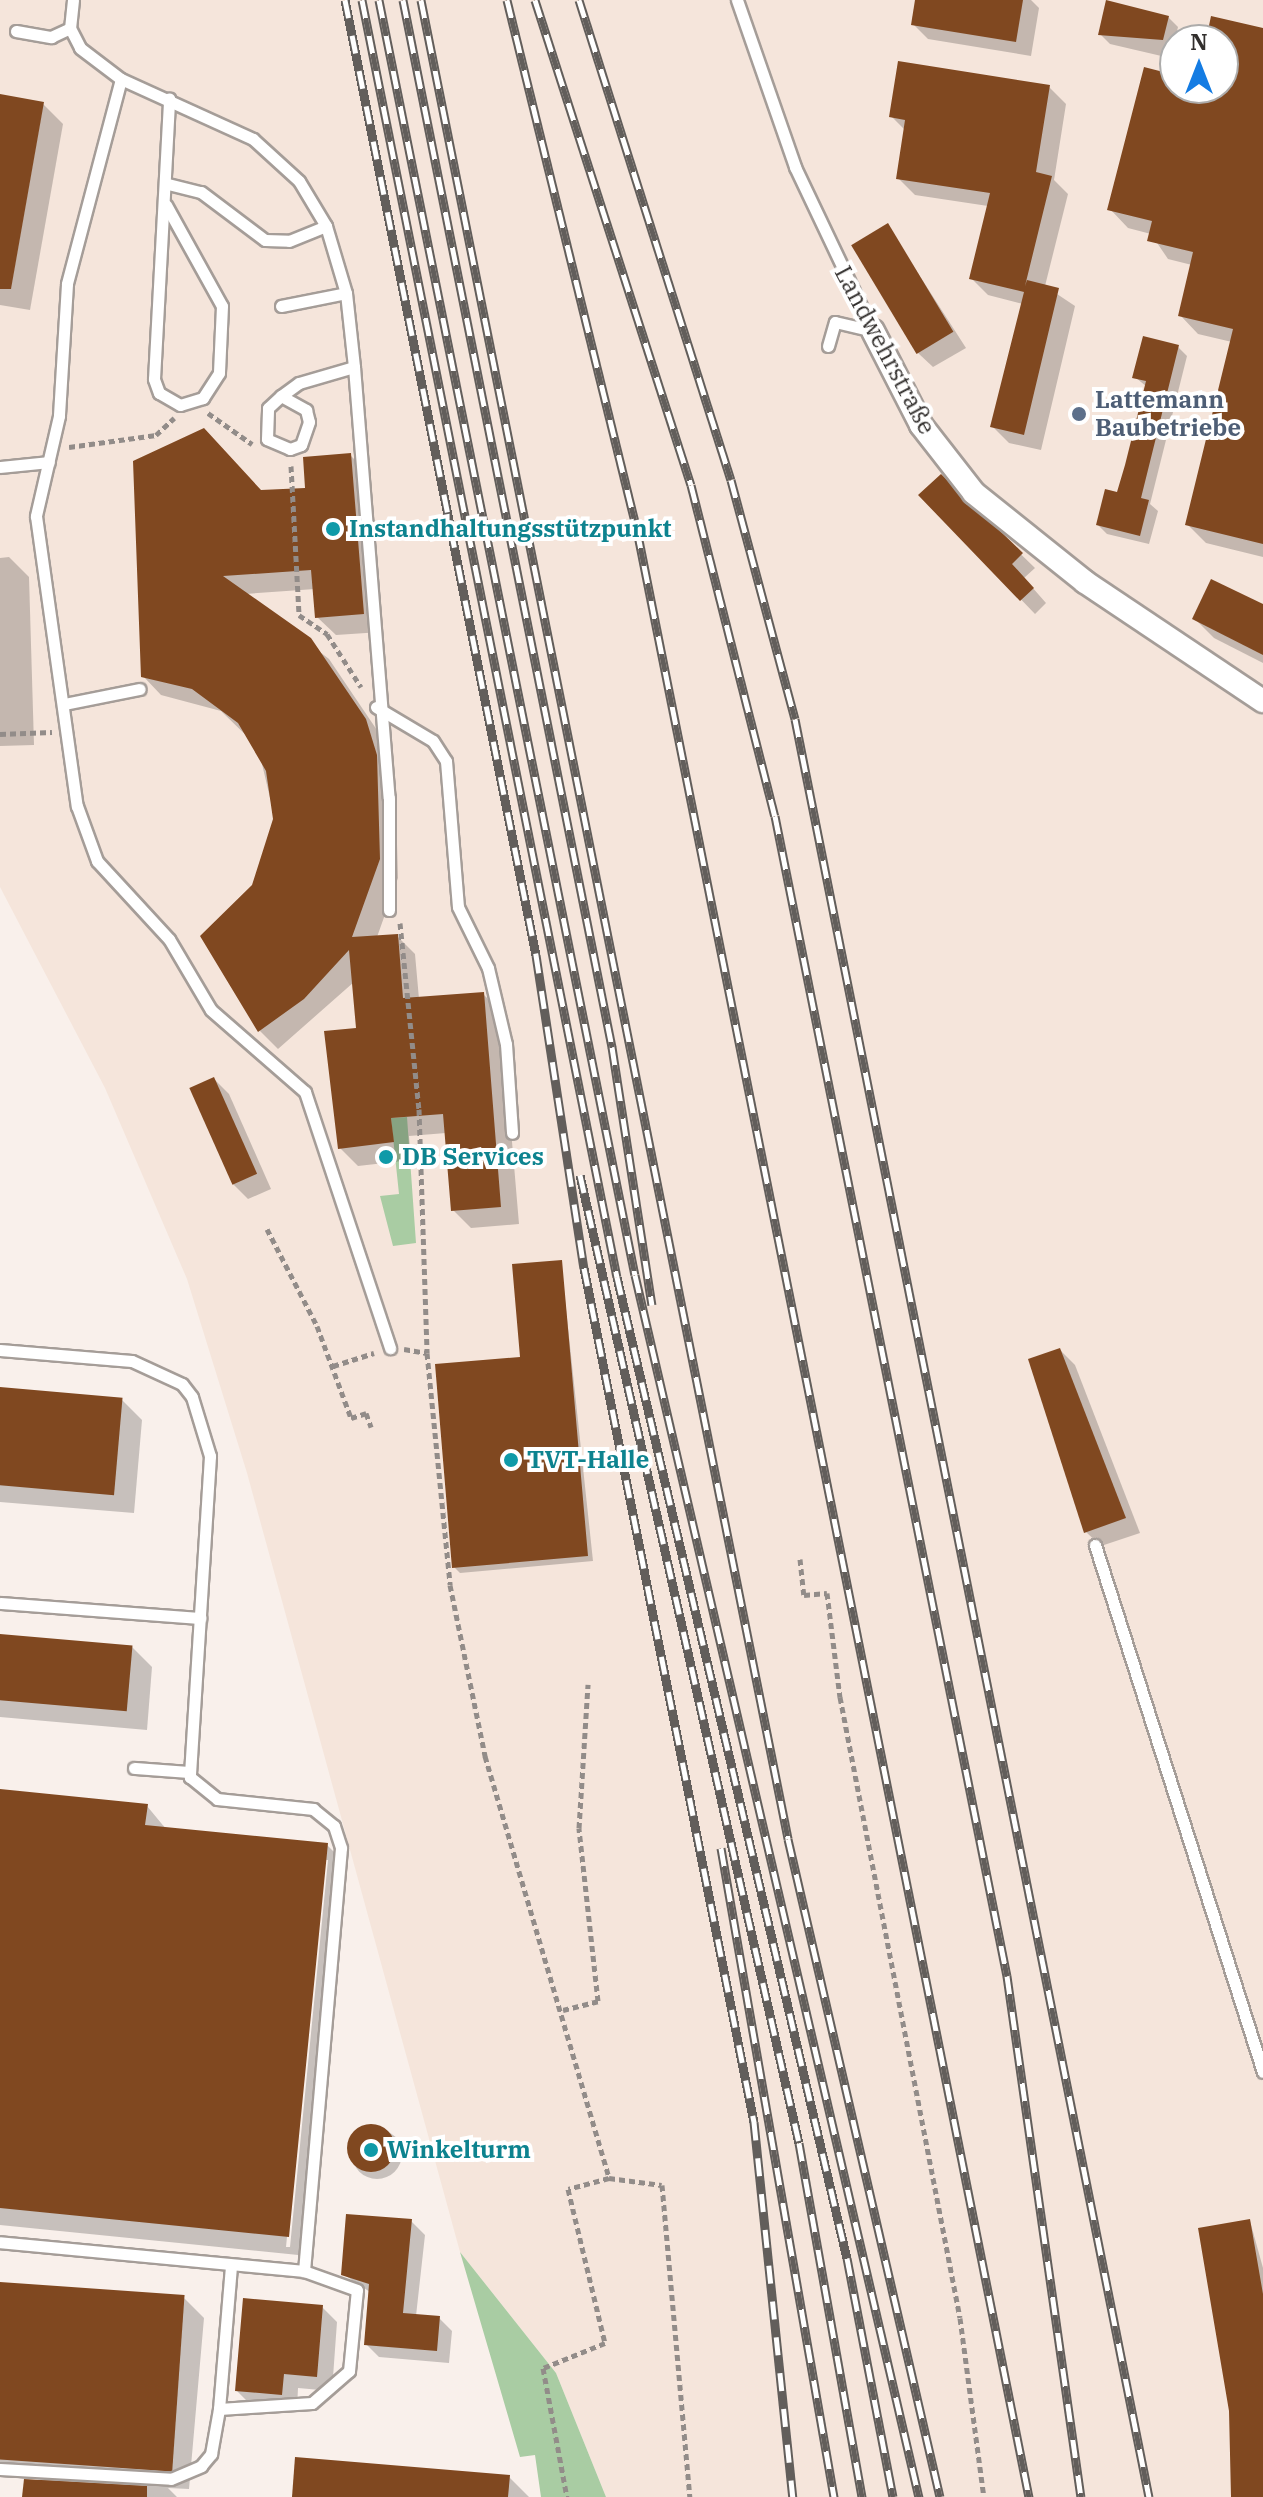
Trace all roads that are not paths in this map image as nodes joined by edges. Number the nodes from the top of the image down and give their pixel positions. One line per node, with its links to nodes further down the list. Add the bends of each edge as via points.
1 (73, 0): 3 (lane)
2 (737, 0): 12 (lane, Landwehrstraße, via 795,167)
3 (70, 28): 4 (lane, via 51,37); 5 (lane, via 80,48)
4 (16, 31)
5 (121, 79): 6 (lane); 16 (lane, via 67,284)
6 (169, 98): 7 (lane); 9 (lane, via 272,154)
7 (168, 184): 8 (lane); 9 (lane, via 201,192 265,240 289,241)
8 (166, 205): 8 (lane, via 154,379 168,401 192,403 219,373 222,306)
9 (326, 226): 10 (lane)
10 (346, 293): 11 (lane); 14 (lane)
11 (281, 306)
12 (873, 331): 13 (lane, via 835,322); 19 (street, Landwehrstraße, via 921,425 974,493 1085,582)
13 (828, 346)
14 (354, 367): 15 (lane); 21 (lane)
15 (281, 396): 15 (lane, via 268,408 263,429 277,446 290,449 301,445 309,422 306,410)
16 (49, 462): 17 (lane); 20 (lane, via 36,535)
17 (0, 467)
18 (140, 689): 20 (lane)
19 (1263, 701)
20 (64, 704): 24 (lane, via 87,842 109,877 169,939 211,1010 305,1092)
21 (376, 707): 22 (lane, via 389,798); 23 (lane, via 433,741 446,761 458,907 477,936 499,1013)
22 (389, 910)
23 (512, 1133)
24 (390, 1348)
25 (0, 1350): 28 (lane, via 132,1361 182,1384 192,1397 210,1456)
26 (1095, 1545): 31 (lane)
27 (0, 1603): 28 (lane)
28 (200, 1618): 30 (lane)
29 (134, 1768): 30 (lane)
30 (190, 1772): 34 (lane, via 194,1785 217,1799 313,1809 334,1826 341,1848)
31 (1263, 2072)
32 (0, 2242): 33 (lane)
33 (231, 2266): 34 (lane); 35 (lane)
34 (304, 2271): 35 (lane, via 357,2290 349,2371 312,2403)
35 (219, 2409): 36 (lane, via 211,2454 188,2476)
36 (0, 2469)

